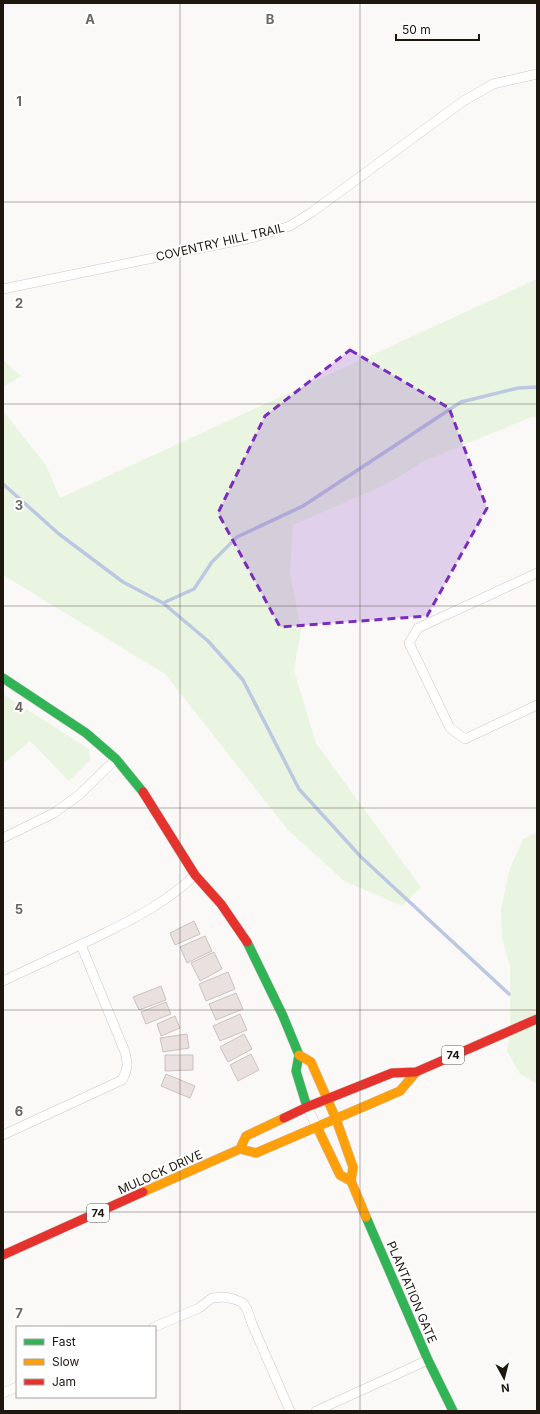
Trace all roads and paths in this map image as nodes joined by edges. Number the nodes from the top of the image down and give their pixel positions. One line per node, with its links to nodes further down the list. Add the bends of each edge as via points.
1 (537, 74): 2 (street, COVENTRY HILL TRAIL, via 493,84 462,102 290,226 255,237)
2 (3, 289)
3 (537, 573): 5 (street, via 418,628 409,643 450,728 465,738)
4 (3, 678): 6 (street, via 86,733)
5 (537, 705)
6 (116, 759): 7 (street, via 79,795 54,813); 8 (street, via 144,793)
7 (3, 838)
8 (195, 875): 9 (street, via 159,904); 12 (street, via 221,904 248,943)
9 (81, 945): 10 (street); 18 (street, via 125,1052 127,1070 122,1080)
10 (3, 981)
11 (537, 1018): 13 (street, 74)
12 (299, 1055): 14 (street, PLANTATION GATE, via 311,1062); 15 (street, via 296,1071)
13 (416, 1072): 14 (street, 74, via 392,1073); 16 (street, 74, via 400,1091)
14 (327, 1099): 15 (street, 74); 16 (street, PLANTATION GATE)
15 (307, 1107): 17 (street, PLANTATION GATE); 19 (street, 74, via 246,1136)
16 (336, 1119): 17 (street, 74); 20 (street, PLANTATION GATE, via 353,1167)
17 (317, 1127): 19 (street, 74, via 256,1153); 20 (street, PLANTATION GATE, via 340,1176)
18 (3, 1135)
19 (240, 1149): 21 (street, MULOCK DRIVE / 74)
20 (351, 1181): 23 (street, PLANTATION GATE)
21 (3, 1255)
22 (156, 1326): 26 (street, via 199,1308 212,1298 224,1297 243,1303)
23 (428, 1360): 27 (street); 28 (street, PLANTATION GATE)
24 (16, 1388): 25 (street)
25 (3, 1394)
26 (290, 1411)
27 (316, 1411)
28 (452, 1411)

